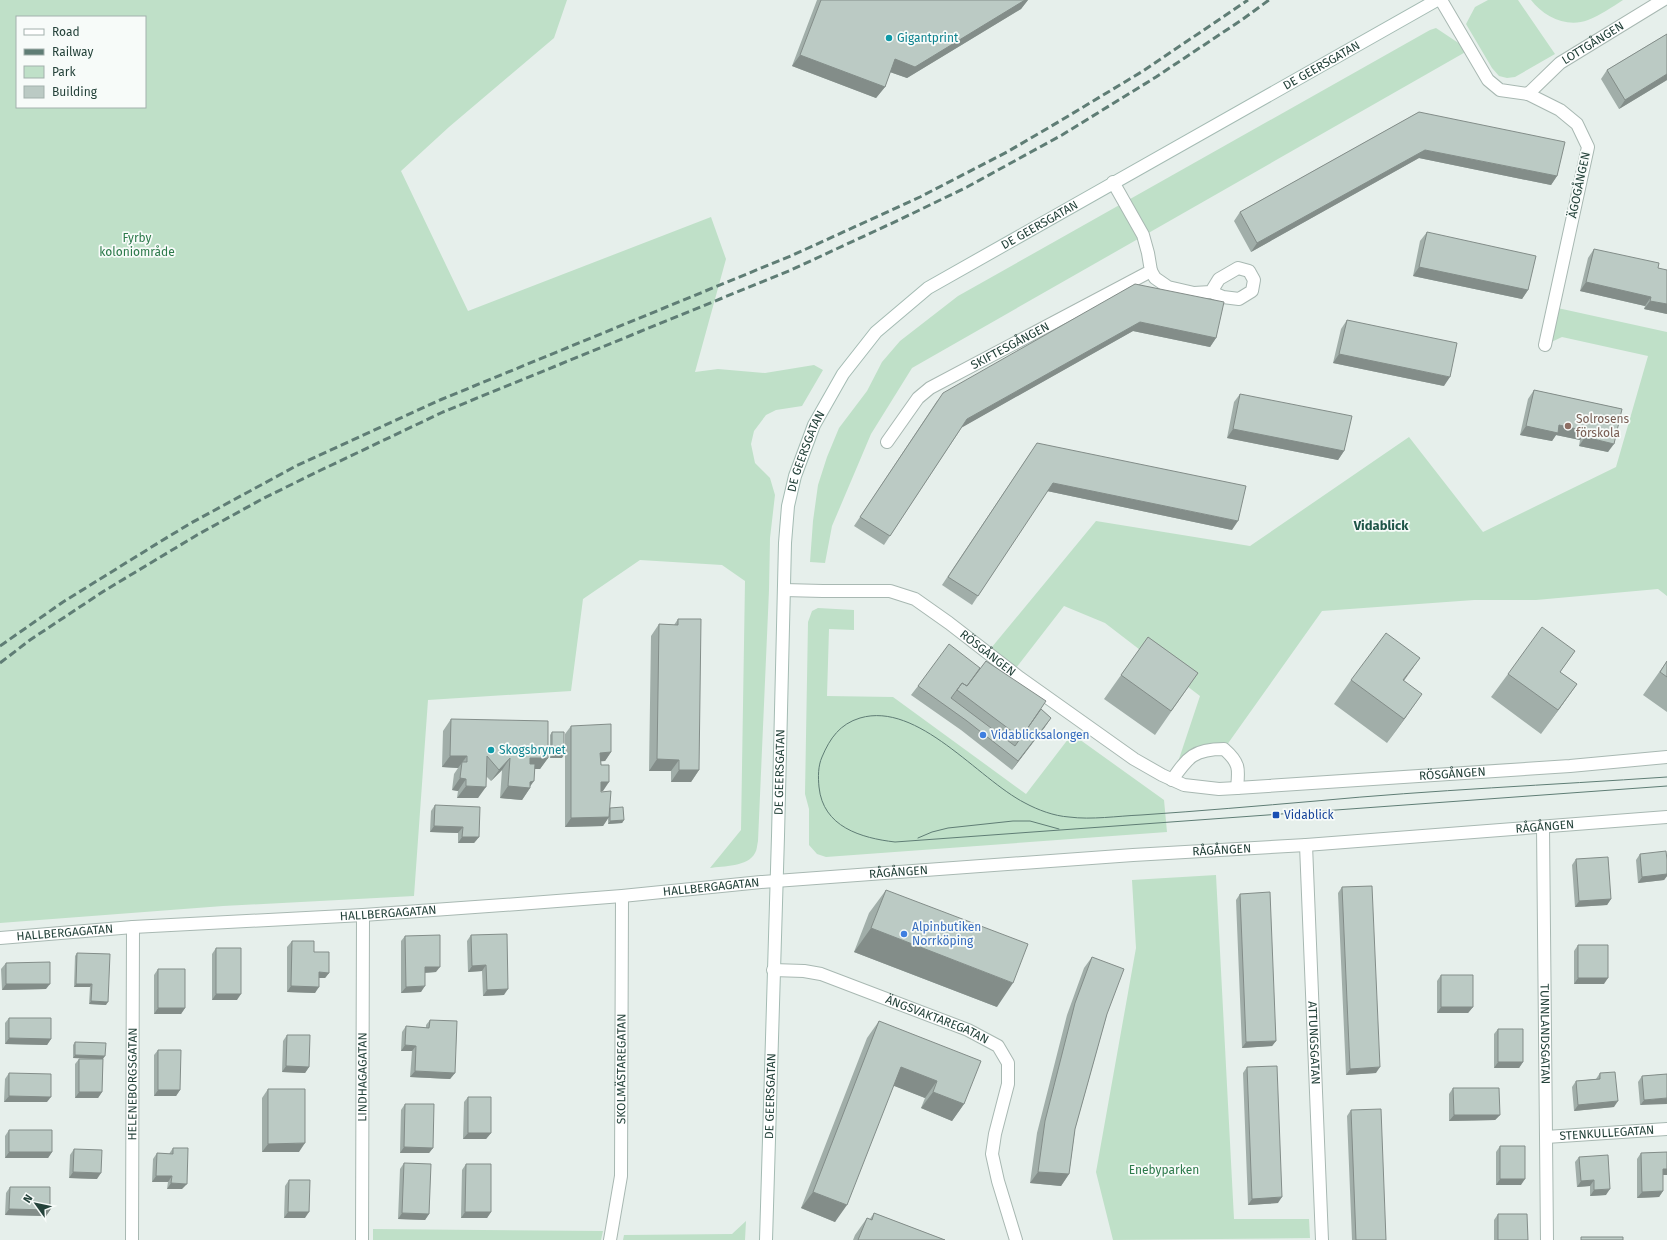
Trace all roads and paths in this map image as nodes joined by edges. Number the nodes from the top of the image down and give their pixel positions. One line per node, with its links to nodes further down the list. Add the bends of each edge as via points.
1 (1437, 0): 5 (street, DE GEERSGATAN)
2 (1441, 0): 4 (street, ÄGOGÅNGEN, via 1488,80 1500,90)
3 (1663, 0): 4 (street, LOTTGÅNGEN, via 1560,63)
4 (1528, 94): 8 (street, ÄGOGÅNGEN, via 1560,110 1577,124 1588,146)
5 (1113, 182): 6 (street, via 1143,235); 10 (street, DE GEERSGATAN, via 928,288 876,332 843,374 814,425 794,476 788,506)
6 (1150, 270): 7 (street, via 1155,278 1168,288 1194,293); 9 (street, SKIFTESGÅNGEN, via 930,388 918,398)
7 (1211, 292)
8 (1545, 345)
9 (887, 442)
10 (784, 590): 12 (street, RÖSGÅNGEN, via 890,591 915,599 1122,751); 17 (street, DE GEERSGATAN)
11 (1667, 757): 13 (street, RÖSGÅNGEN)
12 (1172, 780): 13 (street, RÖSGÅNGEN, via 1200,787); 13 (street, via 1186,760 1199,752 1224,749 1234,758 1239,768)
13 (1237, 788)
14 (1667, 817): 15 (street, RÅGÅNGEN)
15 (1542, 827): 16 (street, RÅGÅNGEN); 24 (street, TUNNLANDSGATAN)
16 (1306, 845): 17 (street, RÅGÅNGEN); 30 (street, ATTUNGSGATAN)
17 (777, 881): 18 (street, HALLBERGAGATAN); 22 (street, DE GEERSGATAN)
18 (622, 896): 19 (street, HALLBERGAGATAN); 27 (street, SKOLMÄSTAREGATAN, via 621,1176)
19 (363, 915): 20 (street, HALLBERGAGATAN); 26 (street, LINDHAGAGATAN)
20 (133, 927): 21 (street, HALLBERGAGATAN); 25 (street, HELENEBORGSGATAN)
21 (0, 938)
22 (774, 970): 28 (street, DE GEERSGATAN); 29 (street, ÄNGSVAKTAREGATAN, via 821,974 968,1030 998,1046 1008,1063 1008,1084 992,1154)
23 (1667, 1129): 24 (street, STENKULLEGATAN)
24 (1546, 1137): 31 (street, TUNNLANDSGATAN)
25 (132, 1240)
26 (362, 1240)
27 (610, 1240)
28 (766, 1240)
29 (1016, 1240)
30 (1322, 1240)
31 (1547, 1240)

